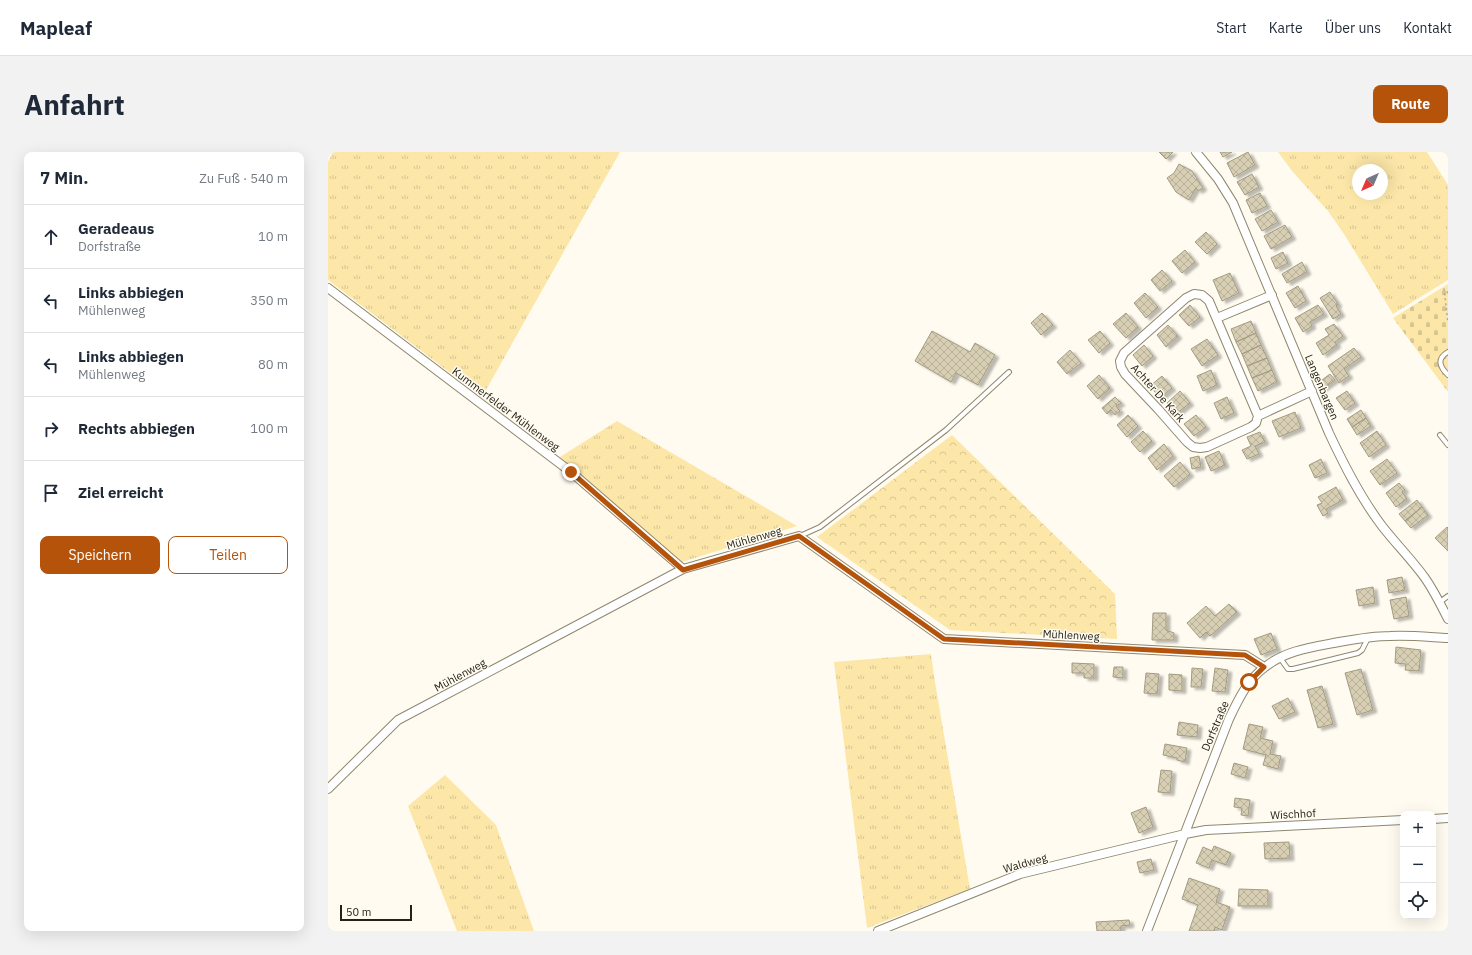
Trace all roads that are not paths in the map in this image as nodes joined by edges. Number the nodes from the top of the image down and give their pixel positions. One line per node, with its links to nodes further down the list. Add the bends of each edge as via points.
1 (1196, 152): 3 (street, Langenbargen, via 1218,179 1232,203)
2 (328, 288): 13 (street, Kummerfelder Mühlenweg, via 571,472)
3 (1272, 296): 4 (street); 8 (street, Langenbargen)
4 (1217, 318): 9 (street, Achter De Kark); 9 (street, Achter De Kark, via 1209,301 1202,295 1190,296 1124,353 1120,361 1121,367 1193,447 1207,447 1251,427 1256,423)
5 (1448, 352): 7 (lane, via 1441,358 1440,363 1442,370)
6 (1009, 372): 12 (lane, via 946,430 820,527)
7 (1448, 375)
8 (1312, 392): 9 (street, Achter De Kark); 15 (street, Langenbargen, via 1332,440 1360,494 1382,526 1424,577)
9 (1258, 416)
10 (1440, 435): 11 (lane)
11 (1448, 445)
12 (799, 536): 13 (street, Mühlenweg); 20 (street, Mühlenweg, via 944,639 1245,655)
13 (683, 570): 21 (street, Mühlenweg, via 398,720)
14 (1448, 596): 15 (lane)
15 (1440, 602): 16 (street, Langenbargen)
16 (1448, 618)
17 (1368, 637): 18 (street, Dorfstraße); 19 (street, Dorfstraße, via 1302,648); 19 (lane, via 1358,653 1293,669 1288,669)
18 (1448, 638)
19 (1280, 657): 20 (street, Dorfstraße)
20 (1264, 667): 25 (street, Dorfstraße, via 1249,682 1229,719)
21 (328, 789)
22 (1448, 818): 23 (street)
23 (1436, 819)
24 (1400, 820): 25 (street, Wischhof, via 1214,830)
25 (1185, 834): 26 (street, Waldweg, via 1020,874); 27 (street, Dorfstraße)
26 (878, 931)
27 (1146, 931)

